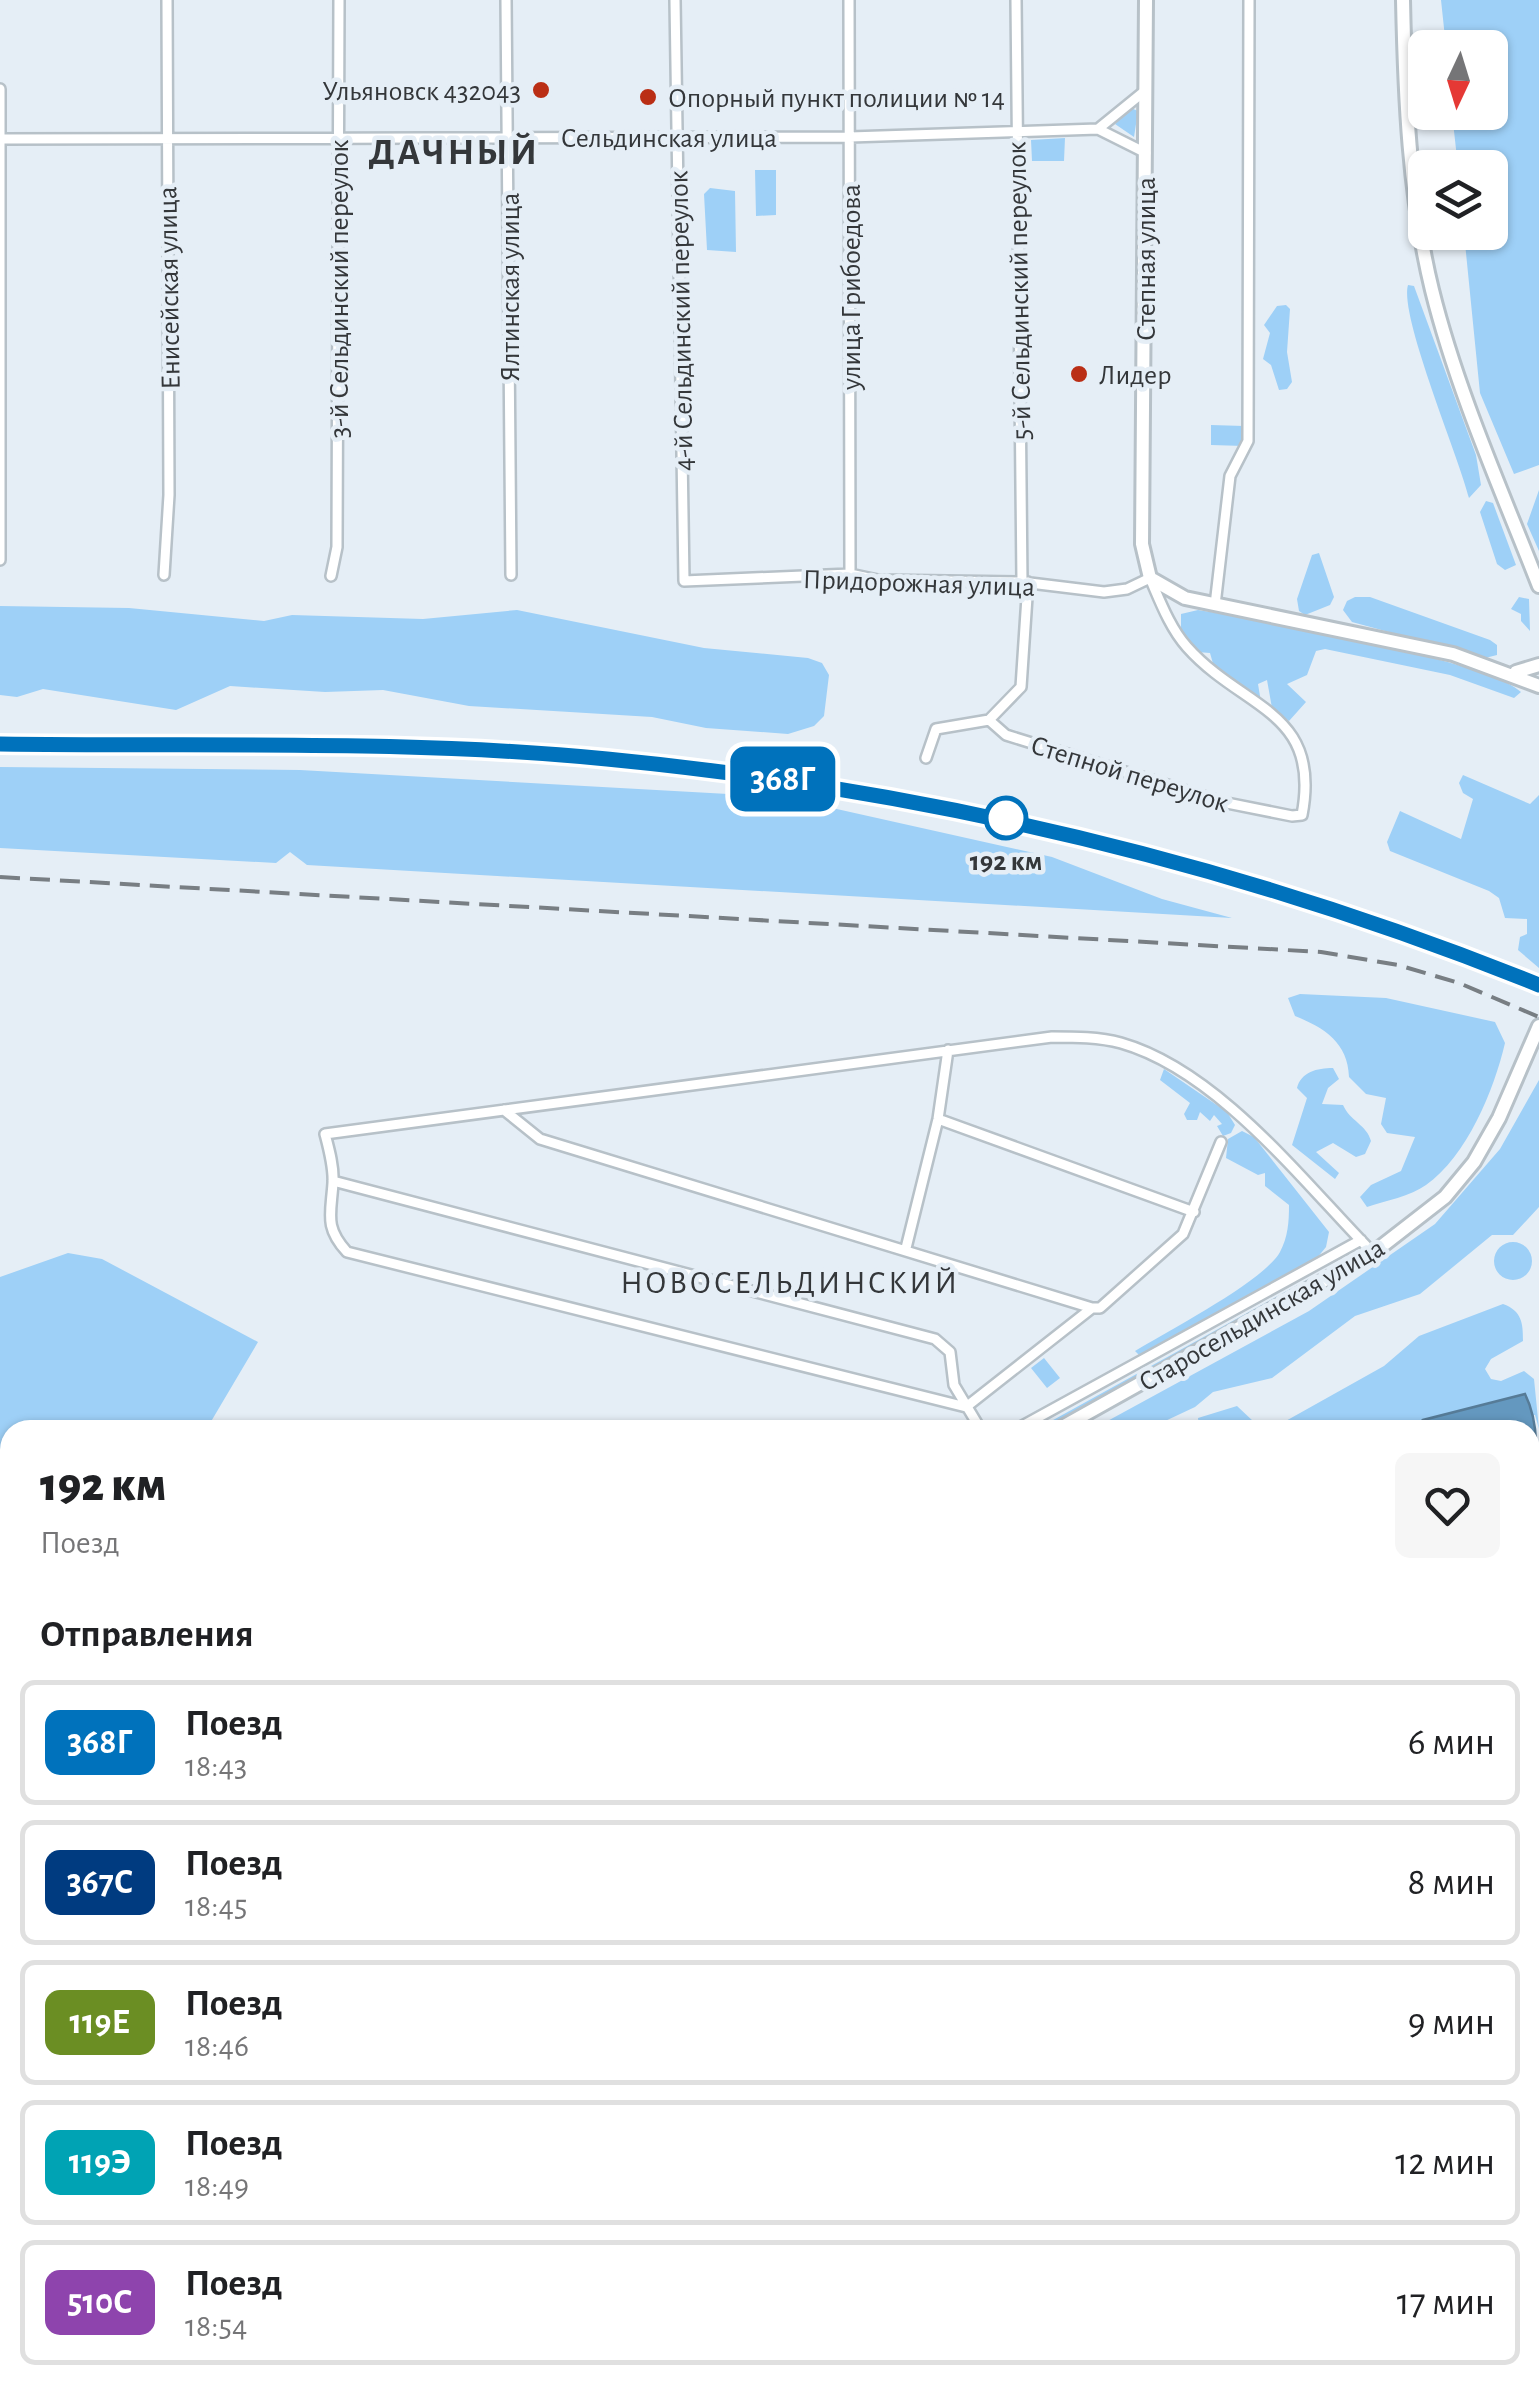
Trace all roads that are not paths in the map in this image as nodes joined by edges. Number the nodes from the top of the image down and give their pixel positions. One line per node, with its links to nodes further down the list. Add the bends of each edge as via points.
1 (168, 0): 15 (street, Енисейская улица)
2 (339, 0): 14 (street, 3-й Сельдинский переулок)
3 (506, 0): 16 (street, Ялтинская улица)
4 (675, 0): 17 (street, 4-й Сельдинский переулок)
5 (849, 0): 18 (street, улица Грибоедова)
6 (1016, 0): 13 (street, 5-й Сельдинский переулок)
7 (1146, 0): 11 (main road, Степная улица)
8 (1249, 0): 30 (street, via 1248,441 1230,476)
9 (1403, 0): 29 (main road, via 1406,104 1432,290)
10 (0, 89): 19 (street)
11 (1146, 90): 12 (street); 20 (main road, Степная улица)
12 (1098, 128): 13 (street, Сельдинская улица); 20 (street, Сельдинская улица)
13 (1016, 132): 18 (street, Сельдинская улица); 28 (street, 5-й Сельдинский переулок)
14 (339, 135): 15 (street, Сельдинская улица); 16 (street, Сельдинская улица); 25 (street, 3-й Сельдинский переулок)
15 (165, 136): 19 (street, Сельдинская улица); 24 (street, Енисейская улица, via 170,475)
16 (506, 136): 17 (street, Сельдинская улица); 22 (street, Ялтинская улица)
17 (677, 136): 18 (street, Сельдинская улица); 27 (street, 4-й Сельдинский переулок)
18 (850, 137): 23 (street, улица Грибоедова)
19 (1, 139): 21 (street)
20 (1146, 152): 26 (main road, Степная улица, via 1142,544)
21 (0, 560)
22 (511, 574)
23 (850, 574): 27 (street, Придорожная улица); 28 (street, Придорожная улица)
24 (164, 575)
25 (332, 576)
26 (1150, 578): 28 (street, Придорожная улица, via 1104,592); 30 (main road); 36 (street, Степная улица, via 1188,647 1269,712 1303,750)
27 (684, 581)
28 (1025, 582): 34 (street, 5-й Сельдинский переулок, via 1021,687)
29 (1539, 586)
30 (1215, 605): 32 (main road)
31 (1539, 665): 32 (main road)
32 (1508, 672): 33 (main road)
33 (1539, 686)
34 (988, 720): 35 (street, via 936,729); 36 (street, Степной переулок, via 1006,736 1178,789)
35 (926, 758)
36 (1302, 814)
37 (1539, 1026): 46 (main road, Старосельдинская улица, via 1474,1162 1445,1197)
38 (948, 1050): 39 (street); 40 (street); 44 (street, via 1052,1038 1123,1044 1209,1090)
39 (504, 1110): 42 (street, via 326,1134); 45 (street, via 540,1139)
40 (938, 1120): 43 (street); 45 (street)
41 (1221, 1142): 43 (street)
42 (333, 1181): 48 (street, via 935,1339 950,1352 954,1385); 48 (street, via 327,1218 347,1252)
43 (1194, 1212): 47 (street, via 1183,1234 1100,1308)
44 (1361, 1240): 46 (street); 50 (street)
45 (906, 1248): 47 (street)
46 (1373, 1253): 51 (main road, Старосельдинская улица)
47 (1092, 1308): 48 (street)
48 (966, 1408): 49 (street)
49 (974, 1420)
50 (1033, 1420)
51 (1076, 1420)

